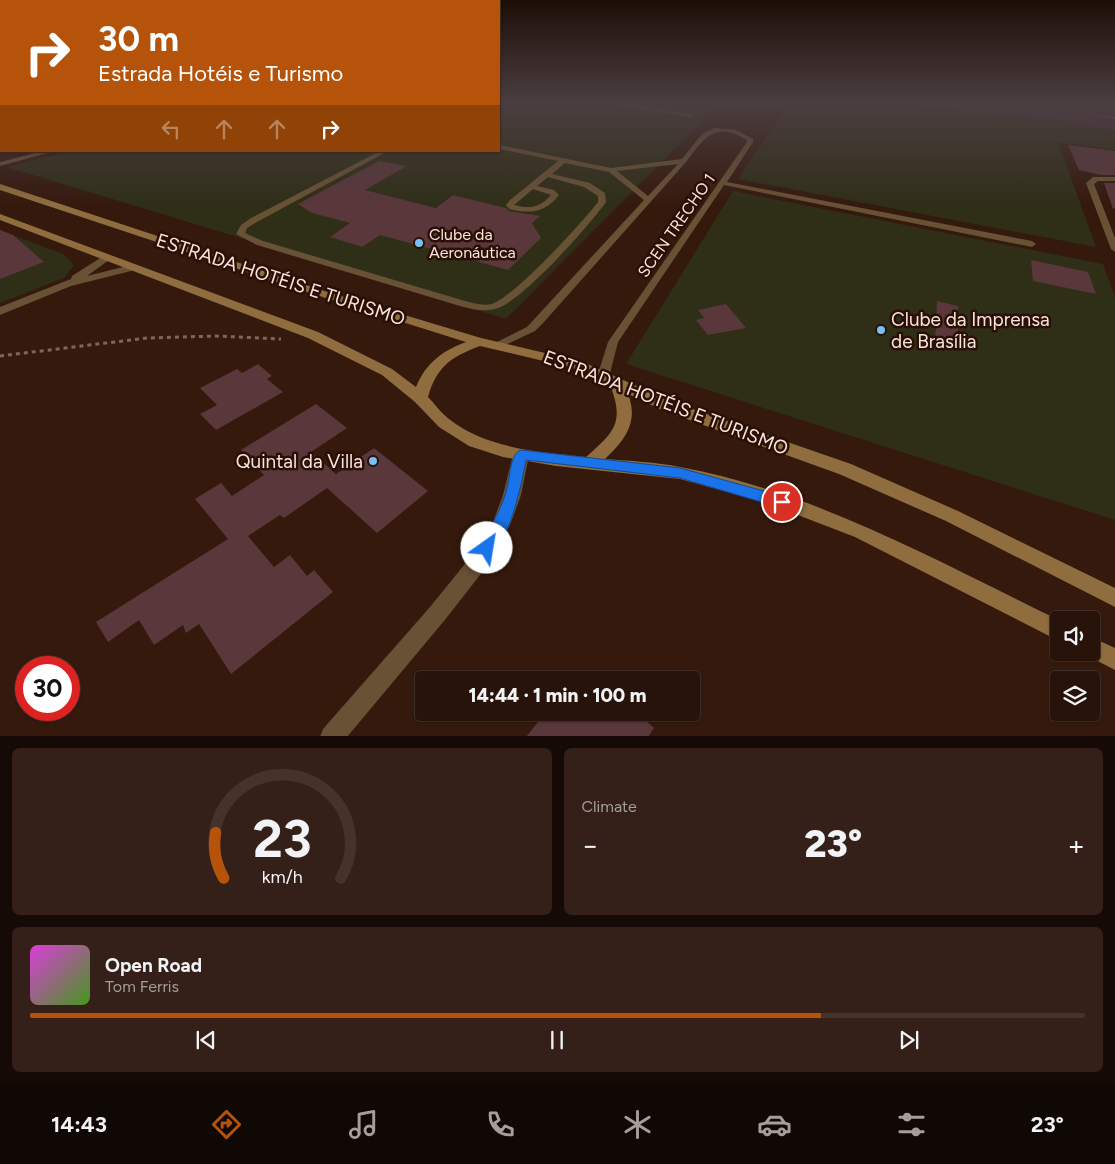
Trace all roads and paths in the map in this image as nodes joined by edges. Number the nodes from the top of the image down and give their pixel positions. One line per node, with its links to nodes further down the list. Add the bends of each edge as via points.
1 (704, 136): 7 (lane, SCEN TRECHO 1)
2 (747, 136): 12 (lane, SCEN TRECHO 1, via 750,142)
3 (500, 147): 6 (lane)
4 (48, 152): 8 (lane)
5 (383, 152): 10 (lane, via 254,220 240,234 260,243 463,304 492,307 504,302 520,288 602,202 602,195 596,189)
6 (564, 160): 9 (lane); 10 (lane)
7 (684, 161): 9 (lane); 15 (lane, SCEN TRECHO 1)
8 (0, 165)
9 (612, 170): 15 (lane)
10 (548, 175): 14 (lane)
11 (1115, 179): 18 (lane, via 1090,182)
12 (723, 183): 17 (lane); 27 (lane, SCEN TRECHO 1, via 613,342 607,357)
13 (0, 187): 24 (main road, ESTRADA HOTÉIS E TURISMO, via 314,292)
14 (532, 187): 14 (lane, via 510,205 540,210 555,195)
15 (649, 200): 25 (lane, SCEN TRECHO 1, via 540,320 530,329)
16 (0, 217): 19 (main road, ESTRADA HOTÉIS E TURISMO)
17 (1032, 244)
18 (1115, 248)
19 (105, 258): 20 (main road, ESTRADA HOTÉIS E TURISMO); 21 (street)
20 (131, 268): 21 (street); 28 (main road, ESTRADA HOTÉIS E TURISMO, via 313,335 386,372)
21 (67, 284): 22 (street)
22 (0, 311)
23 (286, 339): 26 (path, via 147,338)
24 (479, 342): 25 (main road, ESTRADA HOTÉIS E TURISMO); 28 (main road, via 444,357 432,368)
25 (497, 346): 27 (main road, ESTRADA HOTÉIS E TURISMO, via 558,358)
26 (0, 356)
27 (609, 380): 30 (main road, via 625,404 625,423 618,438); 31 (main road, ESTRADA HOTÉIS E TURISMO, via 667,406 845,469 952,516)
28 (420, 398): 29 (main road, ESTRADA HOTÉIS E TURISMO, via 457,432 475,442)
29 (521, 455): 30 (main road, ESTRADA HOTÉIS E TURISMO); 35 (street, via 502,525 480,560)
30 (591, 462): 32 (main road, ESTRADA HOTÉIS E TURISMO, via 680,473 767,496 861,532)
31 (1115, 598)
32 (1050, 626)
33 (1100, 651): 34 (main road)
34 (1115, 658)
35 (331, 736)

